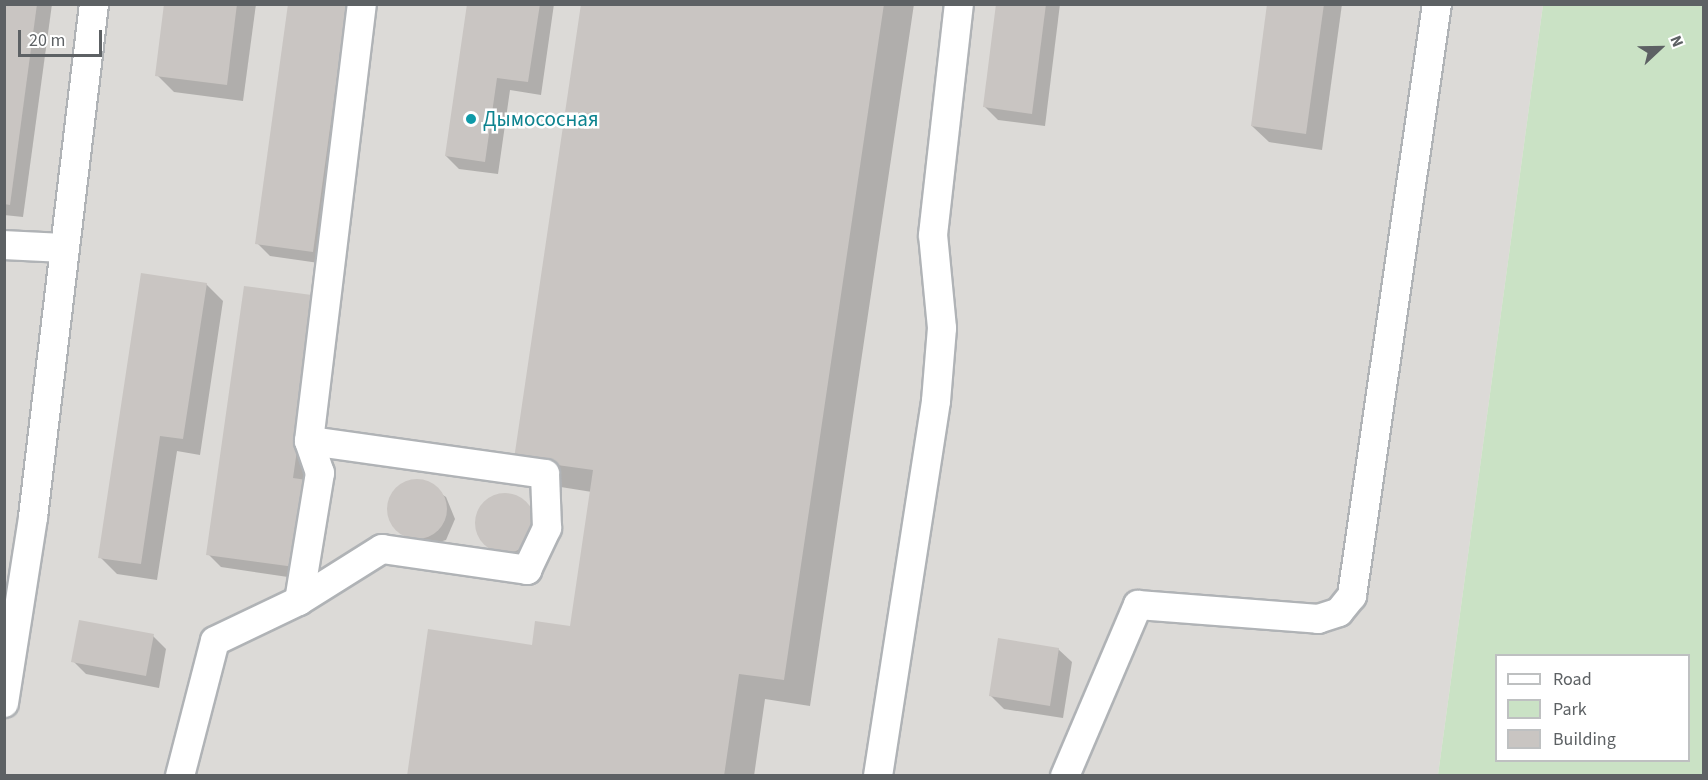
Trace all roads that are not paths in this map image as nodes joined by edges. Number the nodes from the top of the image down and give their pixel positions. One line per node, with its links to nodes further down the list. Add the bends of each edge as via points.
1 (94, 4): 6 (lane)
2 (362, 4): 7 (lane)
3 (959, 4): 11 (lane, via 933,235 942,328 936,401)
4 (1437, 4): 12 (lane, via 1352,596 1339,612 1318,619 1138,605)
5 (4, 246): 6 (lane)
6 (65, 248): 9 (lane)
7 (309, 441): 8 (lane, via 320,473); 8 (lane, via 545,474 547,528 527,570 382,549)
8 (299, 601): 10 (lane, via 215,641)
9 (4, 703)
10 (180, 776)
11 (878, 776)
12 (1065, 776)

